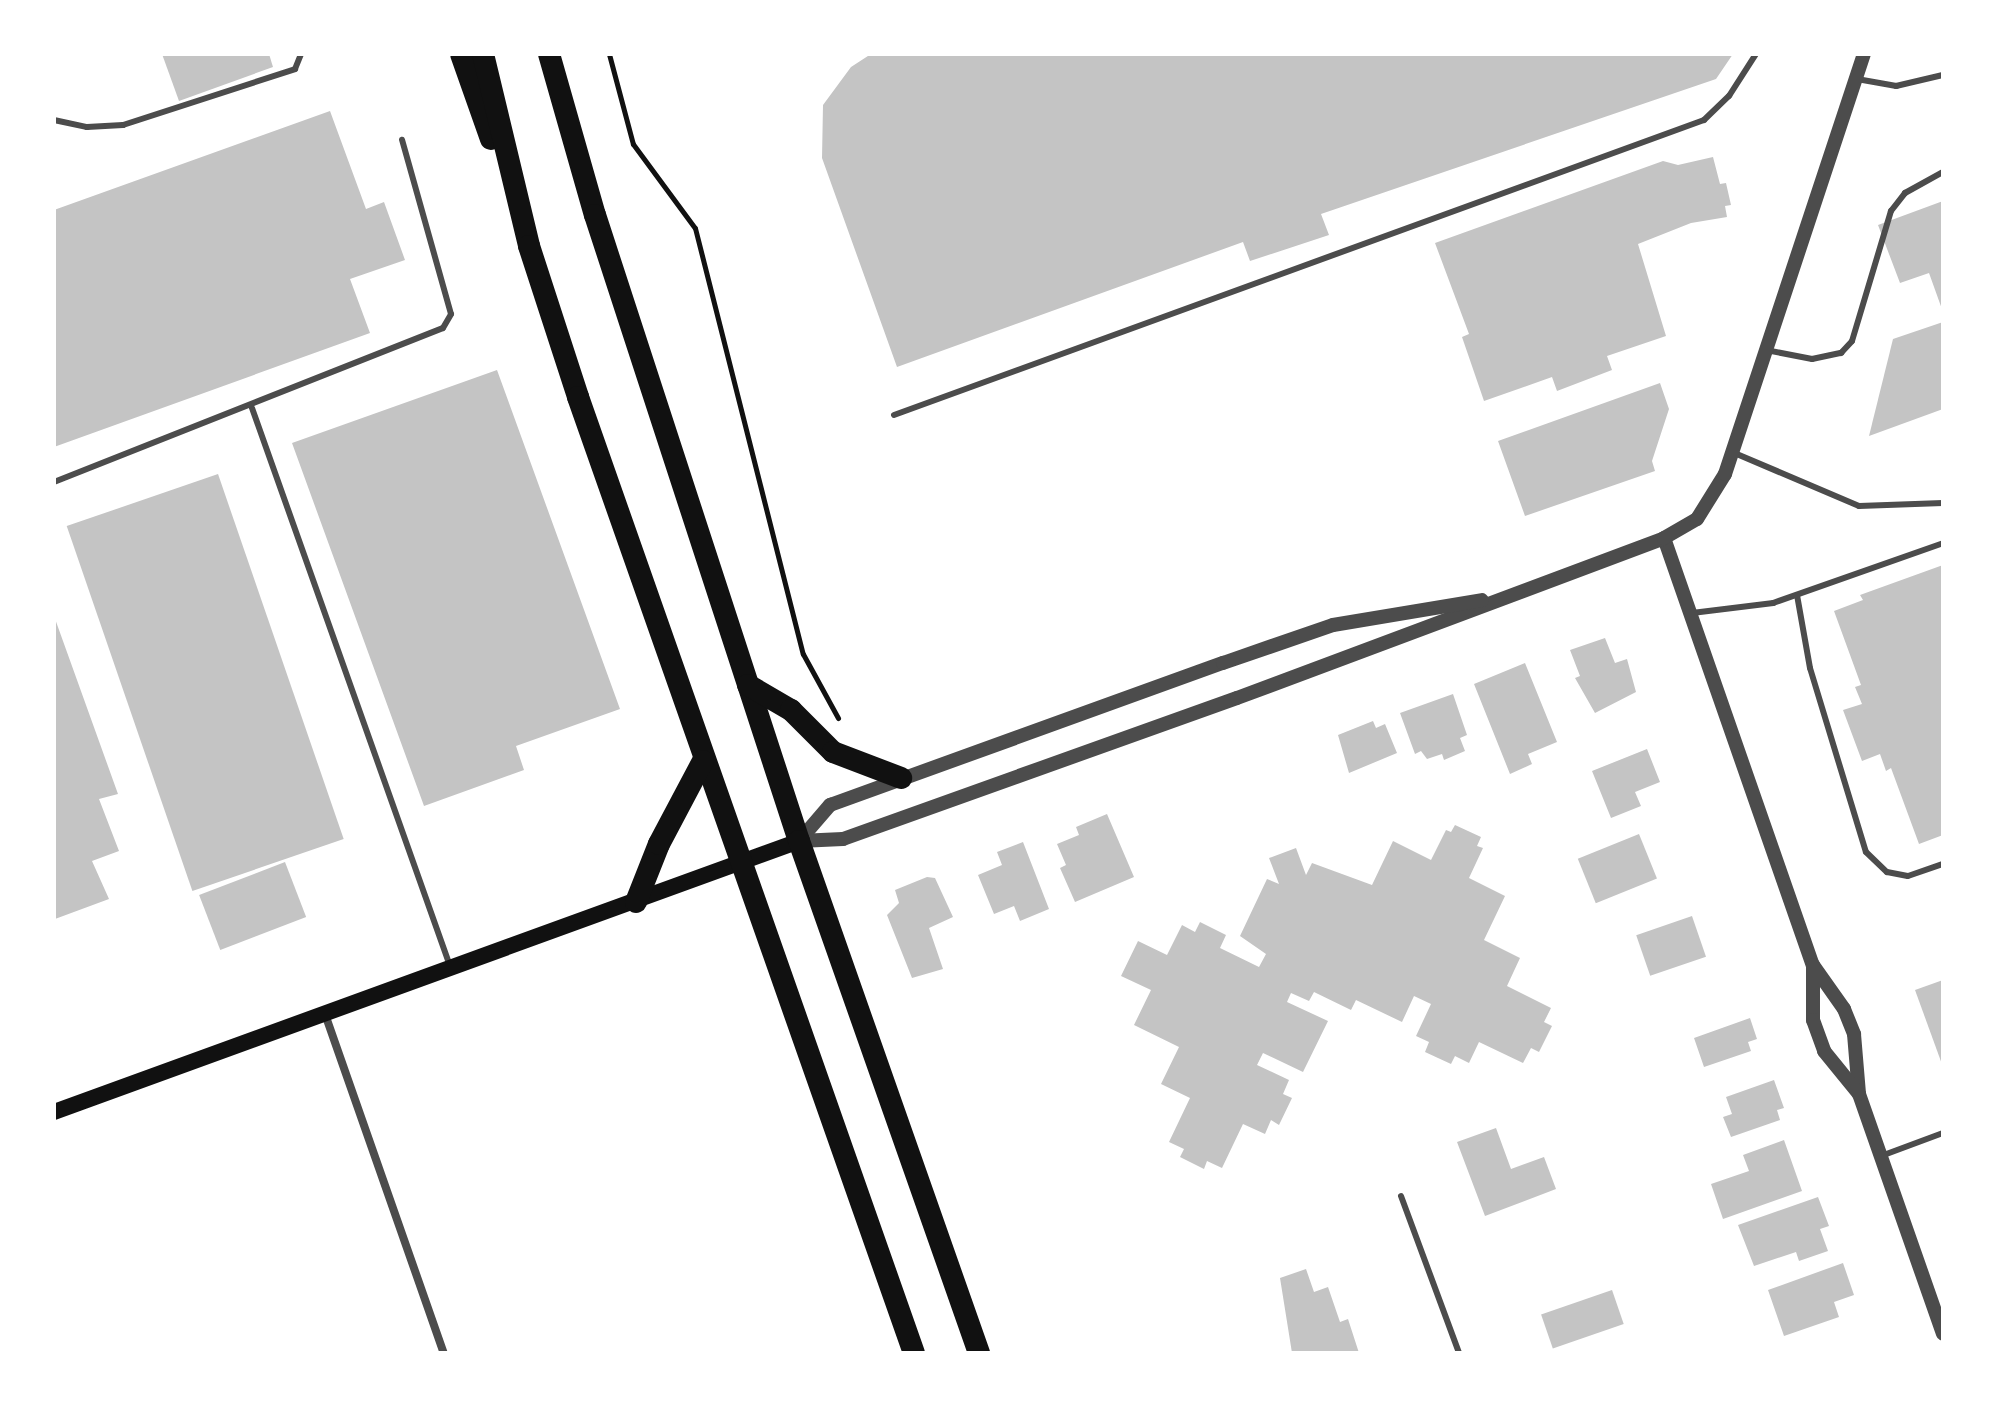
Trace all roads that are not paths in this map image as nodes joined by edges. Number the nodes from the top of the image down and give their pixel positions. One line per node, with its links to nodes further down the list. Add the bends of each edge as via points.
1 (301, 54): 9 (lane, via 295,69 123,125 87,127)
2 (461, 54): 12 (highway)
3 (483, 54): 12 (highway)
4 (549, 54): 24 (highway, via 595,215)
5 (1756, 54): 15 (lane, via 1729,96 1704,120)
6 (1864, 54): 8 (street)
7 (1943, 75): 8 (lane, via 1896,86)
8 (1856, 79): 13 (street)
9 (54, 120)
10 (402, 140): 14 (lane, via 451,314 429,337)
11 (1943, 172): 13 (lane, via 1905,193 1884,226 1852,341 1829,359)
12 (529, 246): 25 (highway)
13 (1766, 350): 16 (street)
14 (252, 408): 17 (lane); 32 (lane)
15 (894, 415)
16 (1732, 452): 18 (lane, via 1859,506); 19 (street, via 1706,508)
17 (54, 482)
18 (1943, 503)
19 (1664, 538): 22 (street); 23 (street)
20 (1943, 543): 21 (lane)
21 (1797, 595): 23 (lane); 28 (lane, via 1810,668 1866,852 1887,872 1908,876)
22 (1498, 598): 26 (street, via 1333,625); 27 (street, via 843,839)
23 (1692, 613): 31 (street, via 1708,674)
24 (748, 685): 26 (highway, via 791,710 833,752); 27 (highway)
25 (703, 761): 29 (highway); 30 (highway, via 659,844)
26 (901, 778): 27 (street, via 830,805)
27 (799, 841): 29 (main road); 42 (highway)
28 (1943, 864)
29 (741, 867): 30 (main road); 41 (highway)
30 (636, 902): 32 (main road)
31 (1813, 965): 34 (street, via 1844,1009 1854,1034); 34 (street, via 1817,1030 1838,1073)
32 (450, 969): 33 (main road)
33 (325, 1014): 35 (main road); 40 (street)
34 (1859, 1094): 37 (street)
35 (54, 1112)
36 (1943, 1133): 37 (lane)
37 (1881, 1156): 39 (street)
38 (1401, 1196): 43 (lane)
39 (1943, 1334)
40 (444, 1353)
41 (914, 1353)
42 (979, 1353)
43 (1459, 1353)

